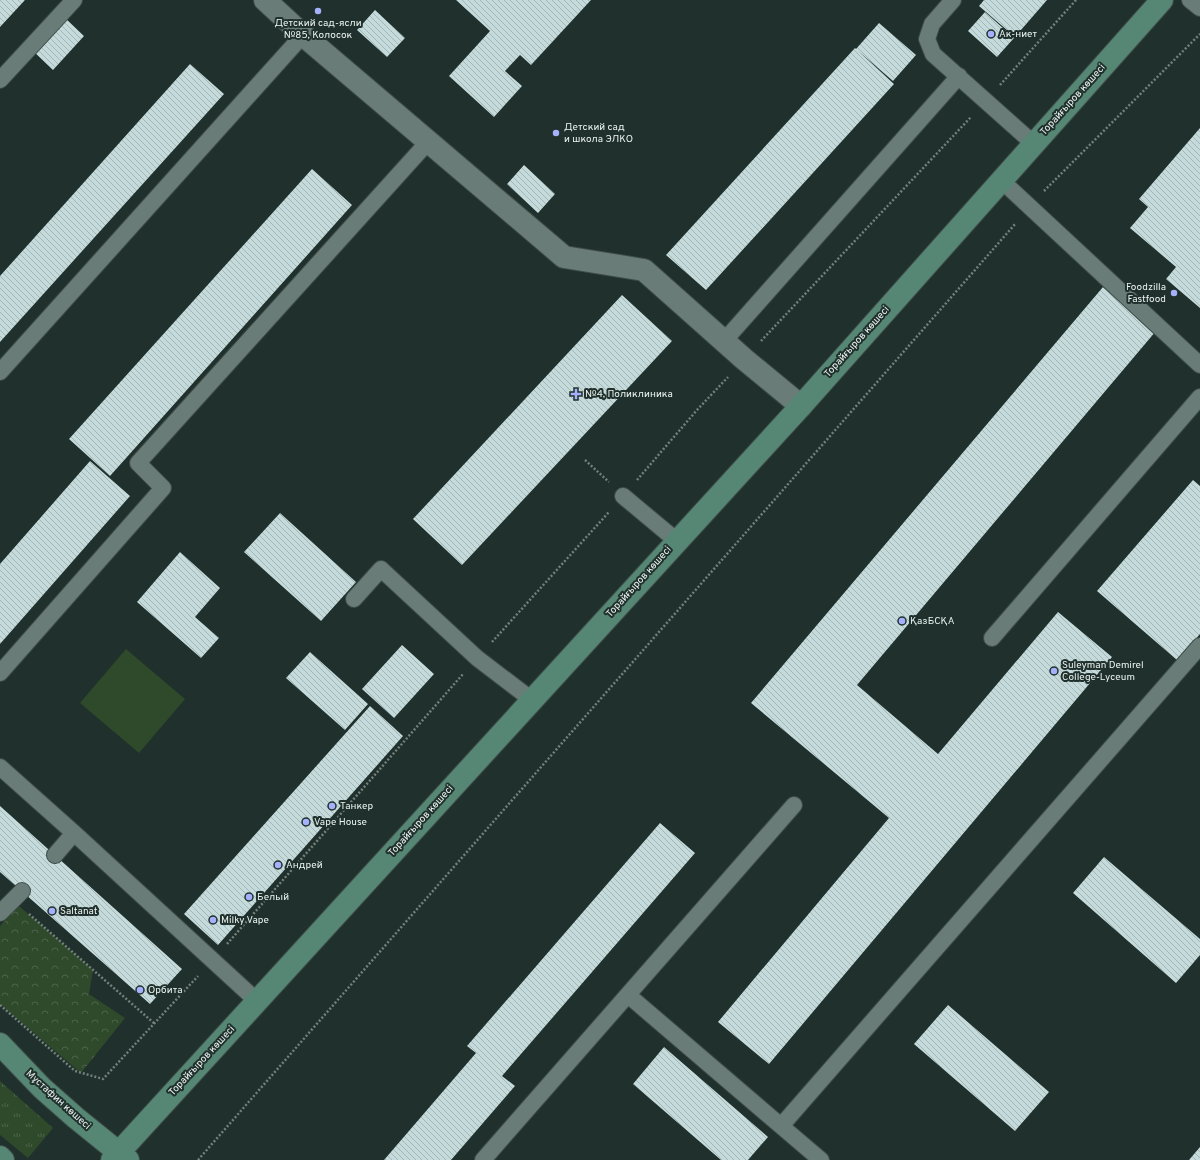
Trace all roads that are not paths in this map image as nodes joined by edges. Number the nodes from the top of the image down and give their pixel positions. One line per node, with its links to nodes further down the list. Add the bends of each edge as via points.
1 (74, 0): 9 (lane)
2 (265, 0): 7 (street)
3 (953, 0): 8 (lane, via 932,24 927,39 933,54)
4 (1162, 0): 11 (street, Торайғыров көшесі)
5 (1190, 0): 6 (lane)
6 (1200, 8)
7 (302, 35): 10 (street); 15 (lane)
8 (959, 76): 11 (lane); 13 (lane)
9 (0, 80)
10 (428, 142): 13 (street, via 564,257 644,270); 23 (lane, via 138,463 163,488)
11 (1034, 144): 12 (street, Торайғыров көшесі)
12 (1002, 180): 14 (lane); 17 (street, Торайғыров көшесі)
13 (724, 341): 17 (street)
14 (1200, 366)
15 (0, 372)
16 (1200, 397): 21 (lane)
17 (801, 406): 19 (street, Торайғыров көшесі)
18 (623, 496): 19 (lane)
19 (677, 541): 24 (street, Торайғыров көшесі)
20 (354, 599): 24 (lane, via 381,569 477,658)
21 (992, 638)
22 (1200, 646): 36 (lane)
23 (0, 672)
24 (532, 700): 32 (street, Торайғыров көшесі)
25 (0, 767): 27 (lane)
26 (794, 805): 31 (lane)
27 (74, 832): 28 (lane); 32 (lane)
28 (55, 855)
29 (17, 895): 30 (lane)
30 (0, 913)
31 (628, 995): 36 (lane); 40 (lane)
32 (257, 1001): 38 (street, Торайғыров көшесі)
33 (0, 1044): 35 (street, Мұcтафин көшесі)
34 (0, 1059): 35 (lane)
35 (42, 1088): 38 (street, Мұcтафин көшесі)
36 (781, 1126): 41 (lane)
37 (0, 1158): 39 (street)
38 (120, 1158)
39 (3, 1160)
40 (483, 1160)
41 (821, 1160)

